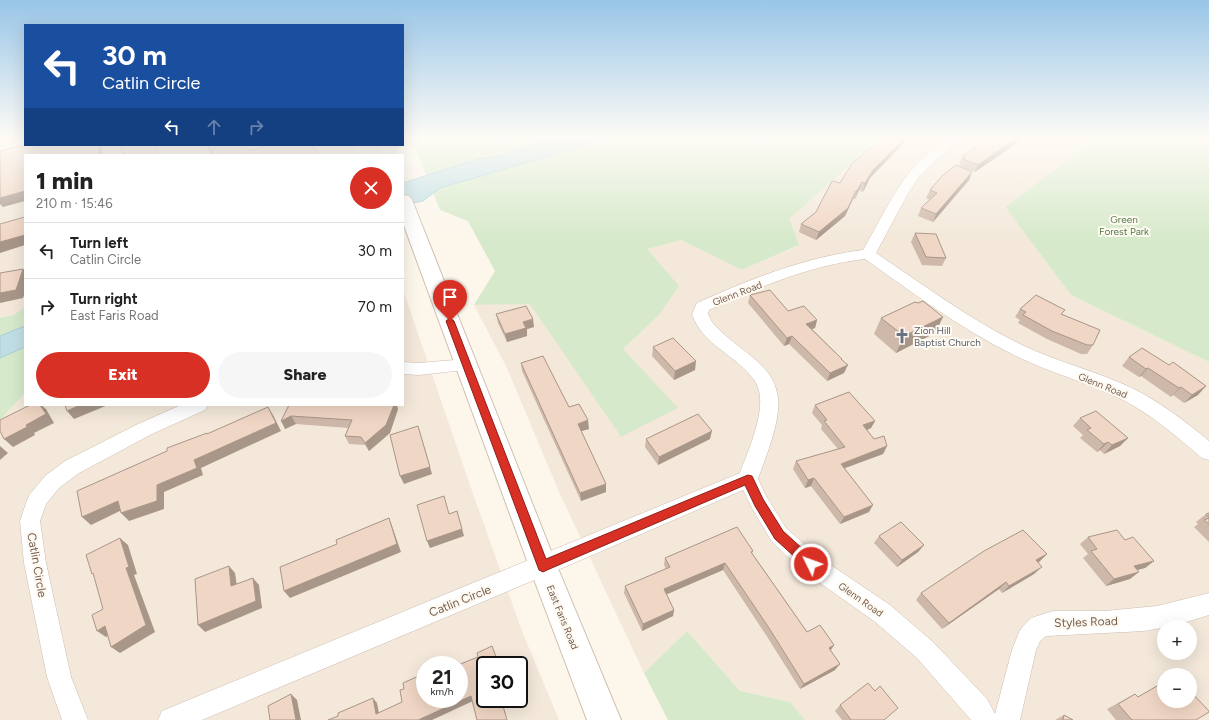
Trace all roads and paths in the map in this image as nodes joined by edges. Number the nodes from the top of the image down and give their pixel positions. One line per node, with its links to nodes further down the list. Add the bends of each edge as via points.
1 (917, 172): 3 (street, via 902,191)
2 (407, 209): 4 (main road, East Faris Road)
3 (868, 254): 7 (street, Glenn Road, via 970,324 1000,341 1037,360 1133,397 1167,418); 8 (street, Glenn Road, via 814,264 708,304 702,309 700,314 704,325 755,370 767,386 769,412)
4 (467, 365): 5 (street); 9 (main road, East Faris Road)
5 (404, 368)
6 (197, 406): 11 (street, Catlin Circle, via 145,429 72,467 52,482 38,500 30,522 35,563 59,677)
7 (1209, 452)
8 (748, 479): 9 (street, Catlin Circle); 14 (street, Glenn Road, via 779,535 811,564 882,613 925,650 978,708)
9 (543, 566): 12 (street, Catlin Circle); 13 (main road, East Faris Road)
10 (1209, 604): 15 (street, Styles Road, via 1168,616 1138,620 1053,622 1042,626 1032,632 1024,648)
11 (75, 720)
12 (171, 720)
13 (604, 720)
14 (985, 720)
15 (1007, 720)

